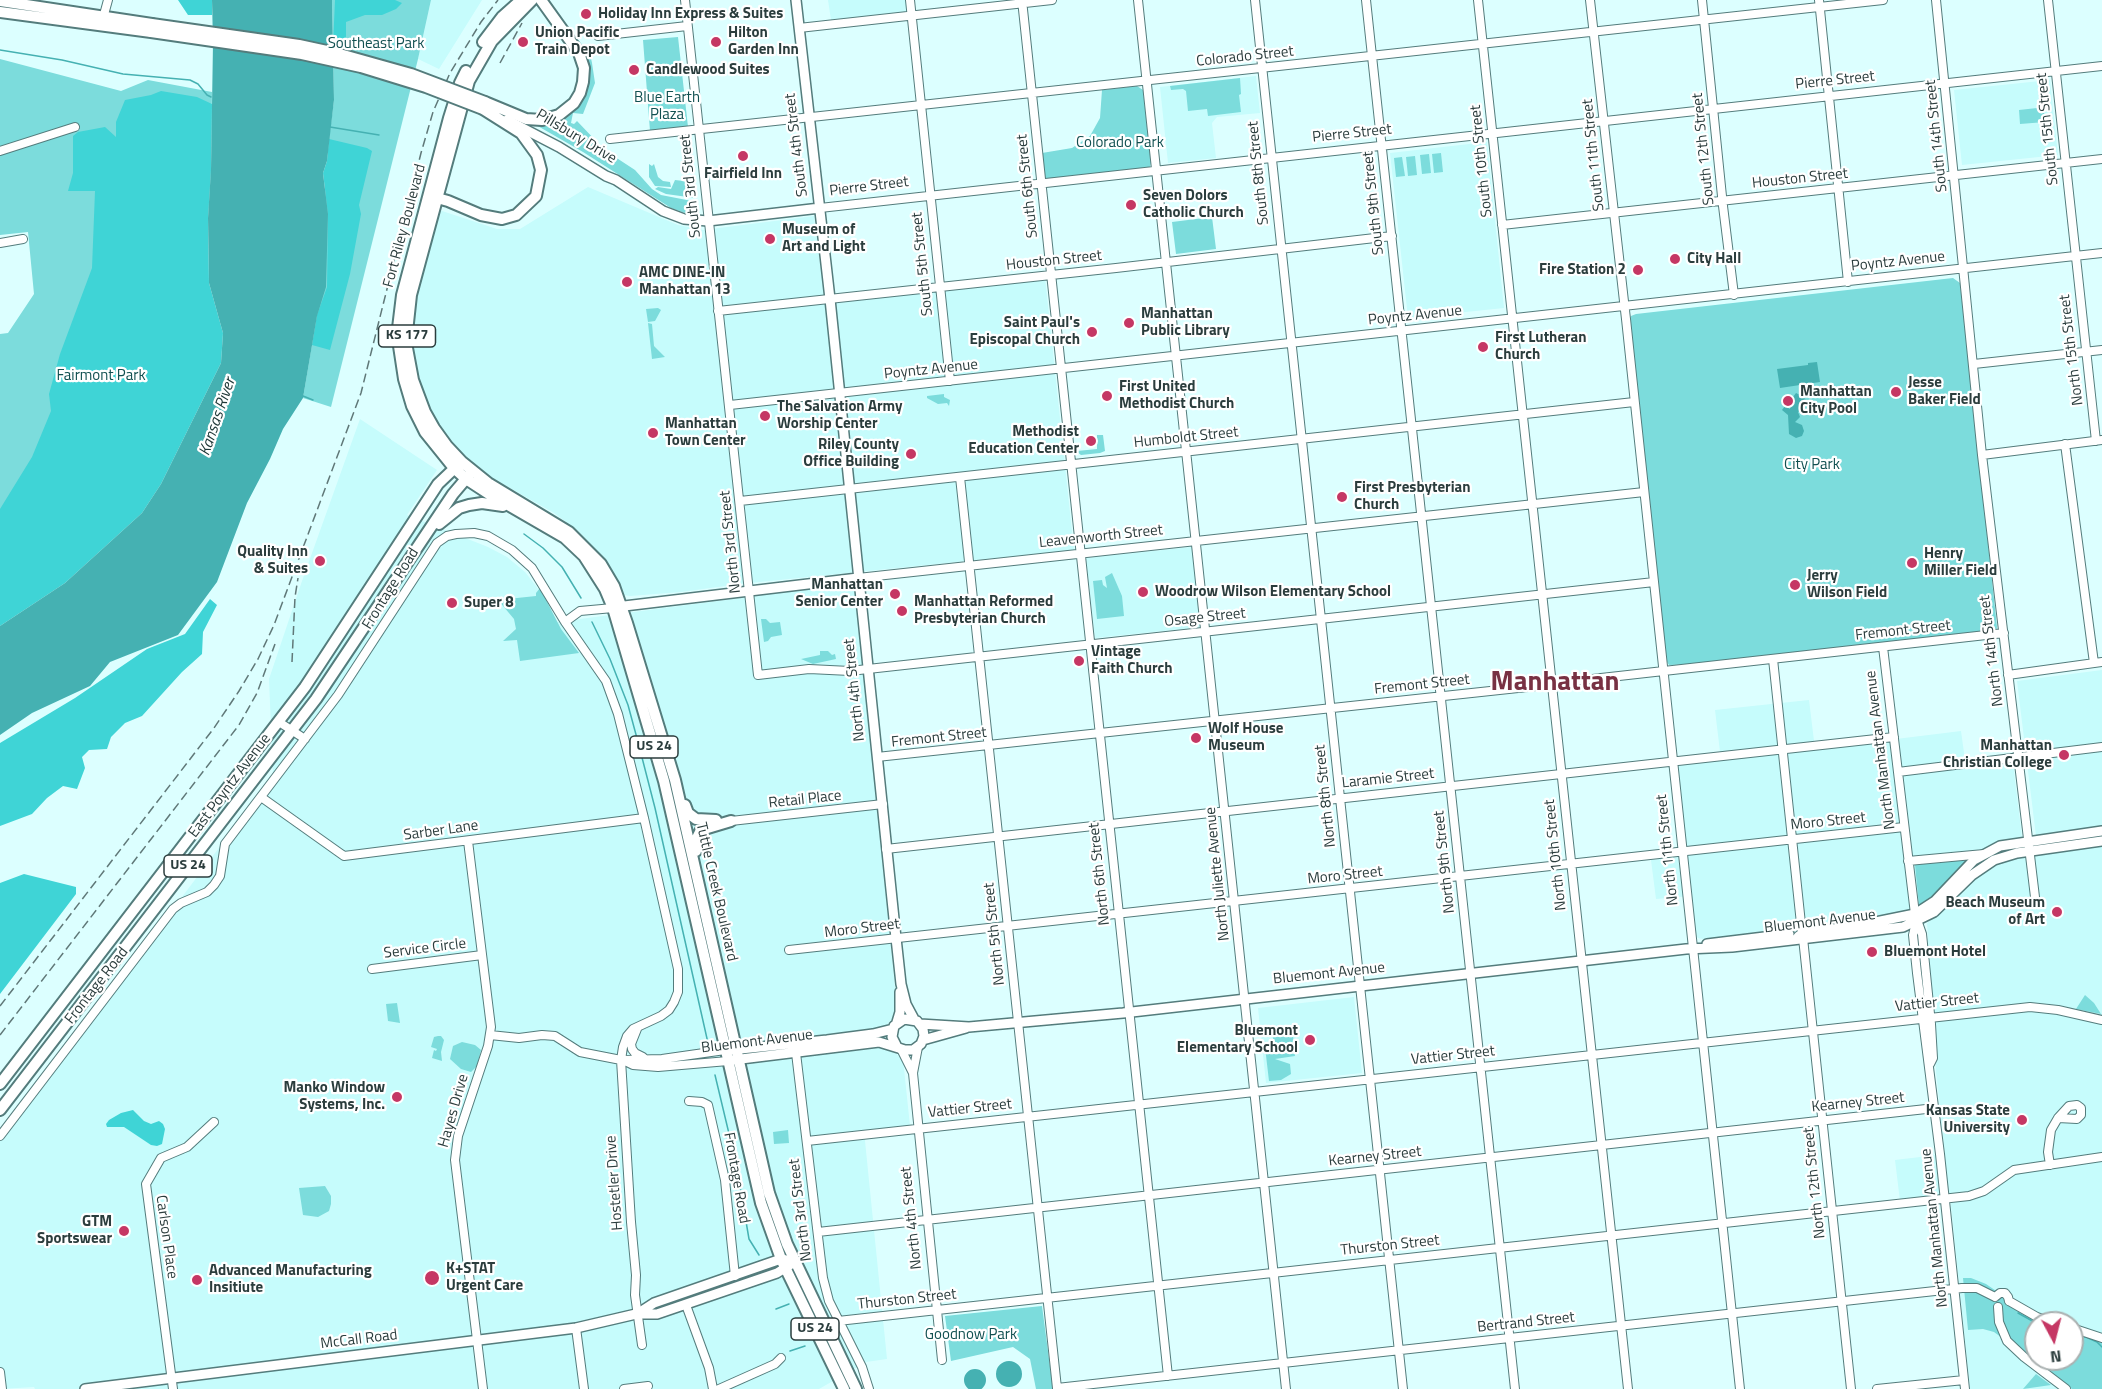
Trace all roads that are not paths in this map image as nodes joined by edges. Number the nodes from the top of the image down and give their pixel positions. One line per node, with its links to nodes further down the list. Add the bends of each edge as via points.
1 (108, 0): 24 (street)
2 (521, 0): 58 (highway, Fort Riley Boulevard, via 488,35 460,83)
3 (532, 0): 58 (highway, Fort Riley Boulevard / KS 177, via 492,41 469,81)
4 (541, 0): 38 (highway, via 579,53 584,68 580,93 574,104 559,115 542,120)
5 (685, 0): 25 (street, South 3rd Street)
6 (796, 0): 26 (main road, South 4th Street)
7 (910, 0): 22 (street, South 5th Street)
8 (1052, 0): 19 (street)
9 (1138, 0): 34 (street, North Juliette Avenue)
10 (1255, 0): 32 (street, South 8th Street)
11 (1366, 0): 30 (street, South 9th Street)
12 (1478, 0): 29 (street, South 10th Street)
13 (1590, 0): 27 (street, South 11th Street)
14 (1702, 0): 23 (street, South 12th Street)
15 (1884, 0): 20 (street, Colorado Street)
16 (1936, 0): 35 (street, South 14th Street)
17 (2048, 0): 33 (street, South 15th Street)
18 (0, 1): 24 (highway, Pillsbury Drive)
19 (1022, 2): 22 (street); 36 (street, South 6th Street)
20 (1819, 4): 23 (street, Colorado Street); 37 (street)
21 (0, 12): 24 (highway, Pillsbury Drive)
22 (912, 15): 26 (street); 39 (street, South 5th Street)
23 (1704, 20): 27 (street, Colorado Street); 40 (street, South 12th Street)
24 (102, 21): 38 (highway, Pillsbury Drive, bridge, via 361,67)
25 (687, 26): 28 (street); 44 (street, South 3rd Street)
26 (799, 28): 41 (main road, South 4th Street)
27 (1593, 32): 29 (street, Colorado Street); 42 (street, South 11th Street)
28 (598, 36)
29 (1483, 45): 30 (street, Colorado Street); 45 (street, South 10th Street)
30 (1373, 57): 32 (street, Colorado Street); 47 (street, South 9th Street)
31 (2102, 66): 33 (street, Pierre Street)
32 (1262, 69): 34 (street, Colorado Street); 49 (street, South 8th Street)
33 (2056, 71): 35 (street, Pierre Street); 51 (street, South 15th Street)
34 (1146, 81): 36 (street, Colorado Street); 52 (street, North Juliette Avenue)
35 (1944, 84): 37 (street, Pierre Street); 53 (street, South 14th Street)
36 (1032, 94): 39 (street, Colorado Street); 55 (street, South 6th Street)
37 (1829, 96): 40 (street, Pierre Street); 56 (street)
38 (484, 106): 54 (main road, Pillsbury Drive); 58 (highway, via 521,133 537,154 541,170 537,196 516,215 502,219)
39 (921, 106): 41 (street, Colorado Street); 57 (street, South 5th Street)
40 (1714, 109): 42 (street, Pierre Street); 59 (street, South 12th Street)
41 (809, 117): 44 (street, Colorado Street); 60 (main road, South 4th Street)
42 (1604, 122): 45 (street, Pierre Street); 61 (street, South 11th Street)
43 (75, 127): 48 (street)
44 (699, 130): 46 (street, Colorado Street); 62 (street, South 3rd Street)
45 (1492, 134): 47 (street, Pierre Street); 63 (street, South 10th Street)
46 (610, 139)
47 (1382, 146): 49 (street, Pierre Street); 64 (street, South 9th Street)
48 (0, 152)
49 (1271, 158): 52 (street, Pierre Street); 67 (street, South 8th Street)
50 (2102, 159): 51 (street, Houston Street)
51 (2066, 163): 53 (street, Houston Street); 69 (street, South 15th Street)
52 (1156, 171): 55 (street, Pierre Street); 70 (street, North Juliette Avenue)
53 (1955, 175): 56 (street, Houston Street); 71 (street, South 14th Street)
54 (615, 180): 62 (main road, Pierre Street, via 673,216)
55 (1042, 184): 57 (street, Pierre Street); 72 (street, South 6th Street)
56 (1839, 188): 59 (street, Houston Street); 73 (street)
57 (930, 196): 60 (street, Pierre Street); 74 (street, South 5th Street)
58 (432, 197): 96 (highway, Fort Riley Boulevard / KS 177, via 402,296 398,328 404,379 412,406); 100 (highway, Fort Riley Boulevard / KS 177, via 411,295 407,348 425,412)
59 (1723, 201): 61 (street, Houston Street); 75 (street, South 12th Street)
60 (820, 208): 62 (main road, Pierre Street); 76 (main road, South 4th Street)
61 (1613, 213): 63 (street, Houston Street); 77 (street, South 11th Street)
62 (708, 221): 78 (street, South 3rd Street)
63 (1502, 225): 79 (street, South 10th Street)
64 (1392, 236): 67 (street, Houston Street); 80 (street, South 9th Street)
65 (23, 239): 66 (street)
66 (0, 243)
67 (1281, 249): 70 (street, Houston Street); 81 (street, South 8th Street)
68 (2102, 253): 69 (street, Poyntz Avenue)
69 (2075, 256): 71 (street, Poyntz Avenue); 83 (street, North 15th Street)
70 (1166, 261): 72 (street, Houston Street); 84 (street, North Juliette Avenue)
71 (1964, 268): 73 (street, Poyntz Avenue); 85 (street, North 14th Street)
72 (1050, 275): 74 (street, Houston Street); 86 (street, South 6th Street)
73 (1848, 282): 75 (street, Poyntz Avenue)
74 (939, 287): 76 (street, Houston Street); 87 (street, South 5th Street)
75 (1734, 295): 77 (street, Poyntz Avenue)
76 (830, 299): 78 (street, Houston Street); 88 (main road, South 4th Street)
77 (1624, 307): 79 (street, Poyntz Avenue); 89 (street, North 11th Street)
78 (718, 311): 90 (street, South 3rd Street)
79 (1511, 319): 80 (street, Poyntz Avenue); 91 (street, North 10th Street)
80 (1401, 331): 81 (street, Poyntz Avenue); 92 (street, North 9th Street)
81 (1291, 343): 84 (street, Poyntz Avenue); 93 (street, North 8th Street)
82 (2102, 350): 83 (street)
83 (2087, 352): 85 (street); 94 (street, North 15th Street)
84 (1175, 356): 86 (street, Poyntz Avenue); 97 (street, North Juliette Avenue)
85 (1974, 364): 98 (street, North 14th Street)
86 (1061, 369): 87 (street, Poyntz Avenue); 99 (street, North 6th Street)
87 (950, 381): 88 (street, Poyntz Avenue)
88 (839, 394): 90 (street, Poyntz Avenue); 104 (main road, North 4th Street)
89 (1634, 402): 91 (street, Humboldt Street); 105 (street, North 11th Street)
90 (730, 405): 106 (street, North 3rd Street)
91 (1523, 415): 92 (street, Humboldt Street); 107 (street, North 10th Street)
92 (1412, 427): 93 (street, Humboldt Street); 109 (street, North 9th Street)
93 (1302, 439): 97 (street, Humboldt Street); 110 (street, North 8th Street)
94 (2099, 440): 95 (street)
95 (2065, 444): 98 (street); 129 (street)
96 (436, 448): 100 (highway, Fort Riley Boulevard / KS 177); 103 (highway, via 442,466)
97 (1186, 452): 99 (street, Humboldt Street); 112 (street, North Juliette Avenue)
98 (1982, 455): 124 (street, North 14th Street)
99 (1071, 464): 102 (street, Humboldt Street); 113 (street, North 6th Street)
100 (458, 465): 101 (highway, Tuttle Creek Boulevard / US 24); 103 (highway, East Poyntz Avenue / US 24)
101 (469, 475): 108 (highway, Tuttle Creek Boulevard); 111 (highway, East Poyntz Avenue / US 24); 119 (highway, Tuttle Creek Boulevard / US 24, via 550,519 584,545 614,586)
102 (960, 477): 104 (street, Humboldt Street); 114 (street, North 5th Street)
103 (438, 484): 138 (highway, East Poyntz Avenue / US 24)
104 (849, 489): 106 (street, Humboldt Street); 115 (main road, North 4th Street)
105 (1644, 492): 107 (street, Leavenworth Street); 116 (street, North 11th Street)
106 (740, 501): 117 (street, North 3rd Street)
107 (1533, 504): 109 (street, Leavenworth Street); 118 (street, North 10th Street)
108 (520, 512): 111 (highway, US 24, via 494,504 469,505 446,516); 119 (highway, Tuttle Creek Boulevard / US 24, via 565,538 584,556)
109 (1423, 516): 110 (street, Leavenworth Street); 120 (street, North 9th Street)
110 (1311, 529): 112 (street, Leavenworth Street); 121 (street, North 8th Street)
111 (429, 532): 139 (highway, East Poyntz Avenue / US 24)
112 (1195, 542): 113 (street, Leavenworth Street); 123 (street, North Juliette Avenue)
113 (1079, 554): 114 (street, Leavenworth Street); 125 (street, North 6th Street)
114 (970, 566): 115 (street, Leavenworth Street); 127 (street, North 5th Street)
115 (858, 578): 117 (main road, Leavenworth Street); 130 (main road, North 4th Street)
116 (1654, 582): 118 (street, Osage Street); 131 (street, North 11th Street)
117 (749, 592): 119 (main road, Leavenworth Street); 132 (street, North 3rd Street)
118 (1543, 594): 120 (street, Osage Street); 134 (street, North 10th Street)
119 (617, 607): 122 (street, Leavenworth Street, via 580,611); 151 (highway, Tuttle Creek Boulevard / US 24); 206 (highway, Tuttle Creek Boulevard / US 24)
120 (1432, 607): 121 (street, Osage Street); 135 (street, North 9th Street)
121 (1321, 619): 123 (street, Osage Street); 136 (street, North 8th Street)
122 (566, 622): 142 (street, Frontage Road, via 532,568 512,550 488,536 447,536 437,543); 157 (street, Frontage Road, via 606,681)
123 (1205, 632): 125 (street, Osage Street); 137 (street, North Juliette Avenue)
124 (2004, 633): 126 (street, Fremont Street); 133 (street, North 14th Street)
125 (1090, 644): 127 (street, Osage Street); 140 (street, North 6th Street)
126 (1883, 647): 128 (street, Fremont Street); 141 (street, North Manhattan Avenue)
127 (979, 656): 130 (street, Osage Street); 143 (street, North 5th Street)
128 (1773, 659): 131 (street, Fremont Street); 145 (street, North 12th Street)
129 (2098, 663): 133 (street)
130 (868, 669): 132 (street, Osage Street, via 809,669); 146 (main road, North 4th Street)
131 (1663, 672): 134 (street, Fremont Street, via 1559,683); 148 (street, North 11th Street)
132 (758, 675)
133 (2008, 675): 147 (street, North 14th Street)
134 (1552, 688): 135 (street, Fremont Street, via 1546,685); 150 (street, North 10th Street)
135 (1442, 696): 136 (street, Fremont Street); 152 (street, North 9th Street)
136 (1331, 708): 137 (street, Fremont Street); 154 (street, North 8th Street)
137 (1215, 721): 140 (street, Fremont Street); 156 (street, North Juliette Avenue)
138 (279, 722): 139 (street); 213 (highway, East Poyntz Avenue / US 24)
139 (292, 730): 142 (street); 218 (highway, East Poyntz Avenue / US 24)
140 (1099, 734): 143 (street, Fremont Street); 159 (street, North 6th Street)
141 (1894, 737): 145 (street, Laramie Street); 149 (street, North Manhattan Avenue)
142 (305, 739): 153 (street, Frontage Road)
143 (989, 747): 146 (street, Fremont Street); 162 (street, North 5th Street)
144 (2102, 747): 147 (street)
145 (1782, 749): 148 (street, Laramie Street); 163 (street, North 12th Street)
146 (877, 757): 155 (main road, North 4th Street)
147 (2018, 758): 149 (street); 166 (street, North 14th Street)
148 (1672, 762): 150 (street, Laramie Street); 168 (street, North 11th Street)
149 (1898, 772): 160 (street, North Manhattan Avenue)
150 (1561, 774): 152 (street, Laramie Street); 171 (street, North 10th Street)
151 (675, 780): 158 (highway, via 692,816 700,821); 176 (highway, Tuttle Creek Boulevard / US 24)
152 (1450, 786): 154 (street, Laramie Street); 172 (street, North 9th Street)
153 (261, 797): 164 (street, Sarber Lane, via 344,856); 225 (street, Frontage Road, via 225,844 220,876 214,885 172,909)
154 (1340, 798): 156 (street, Laramie Street); 173 (street, North 8th Street)
155 (883, 804): 158 (street, Retail Place); 167 (main road, North 4th Street)
156 (1225, 811): 159 (street, Laramie Street); 175 (street, North Juliette Avenue)
157 (644, 819): 164 (street, Sarber Lane); 196 (street, Frontage Road, via 679,979 678,992 669,1010)
158 (731, 821): 176 (highway, via 701,830 695,845)
159 (1109, 824): 162 (street, Laramie Street); 177 (street, North 6th Street)
160 (1904, 827): 163 (street, Moro Street); 170 (street, North Manhattan Avenue)
161 (2102, 831): 166 (main road)
162 (998, 836): 167 (street, Laramie Street); 179 (street, North 5th Street)
163 (1792, 840): 168 (street, Moro Street); 180 (street, North 12th Street)
164 (468, 841): 184 (street, Hayes Drive)
165 (2102, 841): 166 (main road)
166 (2030, 846): 169 (main road, via 2000,846); 174 (street, North 14th Street); 178 (main road, via 1984,865 1934,912)
167 (886, 849): 181 (main road, North 4th Street)
168 (1682, 852): 171 (street, Moro Street); 182 (street, North 11th Street)
169 (1983, 854): 170 (street); 178 (main road)
170 (1908, 861): 178 (street, North Manhattan Avenue)
171 (1570, 864): 172 (street, Moro Street); 185 (street, North 10th Street)
172 (1460, 877): 173 (street, Moro Street); 187 (street, North 9th Street)
173 (1350, 889): 175 (street, Moro Street); 189 (street, North 8th Street)
174 (2036, 897)
175 (1234, 902): 177 (street, Moro Street); 190 (street, North Juliette Avenue)
176 (706, 914): 206 (highway, Tuttle Creek Boulevard / US 24)
177 (1118, 915): 179 (street, Moro Street); 191 (street, North 6th Street)
178 (1915, 918): 180 (main road, Bluemont Avenue); 192 (street, North Manhattan Avenue, via 1913,935)
179 (1008, 927): 181 (street, Moro Street); 195 (street, North 5th Street)
180 (1802, 936): 182 (main road, Bluemont Avenue, via 1719,942); 182 (main road, Bluemont Avenue, via 1719,949); 199 (street, North 12th Street)
181 (896, 939): 183 (street, Moro Street); 188 (main road, North 4th Street)
182 (1692, 948): 185 (main road, Bluemont Avenue); 202 (street, North 11th Street)
183 (789, 950)
184 (482, 956): 186 (street, Service Circle); 200 (street, Hayes Drive)
185 (1581, 960): 187 (main road, Bluemont Avenue); 207 (street, North 10th Street)
186 (372, 969)
187 (1470, 973): 189 (main road, Bluemont Avenue); 210 (street, North 9th Street)
188 (901, 984): 194 (main road, North 4th Street, via 906,1004); 197 (main road, North 4th Street)
189 (1360, 986): 190 (main road, Bluemont Avenue); 212 (street, North 8th Street)
190 (1245, 998): 191 (main road, Bluemont Avenue); 214 (street, North Juliette Avenue)
191 (1128, 1012): 195 (main road, Bluemont Avenue); 216 (street, North 6th Street)
192 (1926, 1018): 193 (street, Vattier Street, via 2030,1007); 199 (street, Vattier Street); 217 (street, North Manhattan Avenue)
193 (2102, 1020)
194 (917, 1022): 197 (main road, via 904,1019); 198 (main road, Bluemont Avenue); 203 (main road, via 924,1033)
195 (1018, 1023): 198 (main road, Bluemont Avenue); 219 (street, North 5th Street)
196 (640, 1025): 208 (street, Hostetler Drive, via 627,1036); 209 (street, via 632,1049)
197 (895, 1026): 201 (main road, Bluemont Avenue, via 873,1034); 204 (main road, via 892,1037)
198 (969, 1027): 203 (main road, Bluemont Avenue)
199 (1812, 1030): 202 (street, Vattier Street); 221 (street, North 12th Street)
200 (490, 1035): 208 (street, Bluemont Avenue, via 555,1035 580,1052); 267 (street, Hayes Drive, via 458,1136 454,1161)
201 (827, 1040): 205 (street); 206 (main road, Bluemont Avenue)
202 (1702, 1042): 207 (street, Vattier Street); 224 (street, North 11th Street)
203 (921, 1043): 204 (main road, via 908,1051); 211 (street, North 4th Street)
204 (899, 1048): 205 (main road, Bluemont Avenue, via 879,1042); 211 (street, North 4th Street)
205 (796, 1053): 206 (main road, Bluemont Avenue); 226 (street, North 3rd Street)
206 (732, 1055): 208 (street, Bluemont Avenue, via 658,1067 633,1065); 209 (street, Bluemont Avenue); 243 (highway, Tuttle Creek Boulevard / US 24, via 769,1193); 244 (highway, Tuttle Creek Boulevard / US 24, via 758,1192)
207 (1591, 1055): 210 (street, Vattier Street); 227 (street, North 10th Street)
208 (621, 1059): 209 (street, Bluemont Avenue); 259 (street, Hostetler Drive)
209 (651, 1059)
210 (1480, 1067): 212 (street, Vattier Street); 228 (street, North 9th Street)
211 (913, 1072): 223 (street, North 4th Street)
212 (1370, 1079): 214 (street, Vattier Street); 231 (street, North 8th Street)
213 (0, 1084)
214 (1255, 1092): 216 (street, Vattier Street); 232 (street, North Juliette Avenue)
215 (689, 1101): 246 (street, Frontage Road, via 708,1105 725,1180)
216 (1138, 1104): 219 (street, Vattier Street); 233 (street, North 6th Street)
217 (1935, 1108): 221 (street, Kearney Street); 234 (street, North Manhattan Avenue)
218 (0, 1110)
219 (1028, 1117): 223 (street, Vattier Street); 235 (street, North 5th Street)
220 (2058, 1118): 230 (street, via 2049,1140)
221 (1822, 1121): 224 (street, Kearney Street); 236 (street, North 12th Street)
222 (214, 1122): 276 (street, Carlson Place, via 187,1147 161,1158 146,1184)
223 (917, 1129): 226 (street, Vattier Street); 237 (street, North 4th Street)
224 (1712, 1133): 227 (street, Kearney Street); 238 (street, North 11th Street)
225 (0, 1136)
226 (807, 1141): 239 (street, North 3rd Street)
227 (1601, 1145): 228 (street, Kearney Street); 240 (street, North 10th Street)
228 (1490, 1157): 231 (street, Kearney Street); 241 (street, North 9th Street)
229 (2102, 1157): 230 (street, Thurston Street)
230 (2050, 1165): 234 (street, Thurston Street, via 2014,1170 1984,1191)
231 (1380, 1170): 232 (street, Kearney Street); 242 (street, North 8th Street)
232 (1264, 1182): 233 (street, Kearney Street); 245 (street, North Juliette Avenue)
233 (1148, 1195): 235 (street, Kearney Street); 248 (street, North 6th Street)
234 (1946, 1199): 236 (street, Thurston Street); 249 (street, North Manhattan Avenue)
235 (1038, 1207): 237 (street, Kearney Street); 252 (street, North 5th Street)
236 (1832, 1211): 238 (street, Thurston Street); 254 (street, North 12th Street)
237 (927, 1220): 239 (street, Kearney Street); 257 (street, North 4th Street)
238 (1722, 1223): 240 (street, Thurston Street); 260 (street, North 11th Street)
239 (818, 1232): 261 (street, North 3rd Street, via 823,1278)
240 (1611, 1236): 241 (street, Thurston Street); 262 (street, North 10th Street)
241 (1500, 1248): 242 (street, Thurston Street); 265 (street, North 9th Street)
242 (1390, 1260): 245 (street, Thurston Street); 269 (street, North 8th Street)
243 (794, 1262): 244 (main road, McCall Road); 287 (highway, Tuttle Creek Boulevard / US 24)
244 (783, 1264): 246 (main road, McCall Road); 250 (main road, McCall Road); 286 (highway, Tuttle Creek Boulevard / US 24)
245 (1274, 1273): 248 (street, Thurston Street); 272 (street, North Juliette Avenue)
246 (735, 1276): 247 (main road, McCall Road); 250 (main road)
247 (709, 1285): 255 (main road, via 689,1297); 259 (main road, McCall Road, via 654,1303)
248 (1158, 1286): 252 (street, Thurston Street); 274 (street, North 6th Street)
249 (1955, 1289): 251 (street, Bertrand Street, via 1972,1287); 254 (street, Bertrand Street); 275 (street, North Manhattan Avenue)
250 (708, 1297): 255 (main road, McCall Road)
251 (1995, 1297): 253 (street, via 2005,1293); 256 (street)
252 (1047, 1298): 257 (street, Thurston Street); 278 (street, North 5th Street)
253 (2009, 1301): 256 (street, via 2006,1307); 258 (street)
254 (1841, 1302): 260 (street, Bertrand Street); 294 (street, North 12th Street)
255 (686, 1305): 259 (main road, McCall Road, via 657,1314); 284 (street)
256 (1998, 1307): 297 (street, via 2007,1341)
257 (937, 1310): 261 (street, Thurston Street); 271 (street, North 4th Street)
258 (2026, 1311)
259 (636, 1314): 263 (main road, McCall Road); 268 (street, Hostetler Drive)
260 (1732, 1314): 262 (street, Bertrand Street); 293 (street, North 11th Street)
261 (838, 1321): 288 (street, North 3rd Street)
262 (1622, 1326): 265 (street, Bertrand Street); 292 (street, North 10th Street)
263 (576, 1328): 267 (main road, McCall Road); 282 (street)
264 (2084, 1332): 266 (street)
265 (1509, 1338): 269 (street, Bertrand Street); 291 (street, North 9th Street)
266 (2102, 1338)
267 (476, 1340): 276 (main road, McCall Road); 281 (street, Hayes Drive)
268 (642, 1345)
269 (1399, 1350): 272 (street, Bertrand Street); 290 (street, North 8th Street)
270 (781, 1358): 285 (street)
271 (942, 1360)
272 (1284, 1363): 274 (street, Bertrand Street); 289 (street, North Juliette Avenue)
273 (0, 1372): 279 (street)
274 (1168, 1376): 278 (street, Bertrand Street)
275 (1964, 1380): 295 (street); 296 (street, North Manhattan Avenue)
276 (172, 1384): 280 (main road, McCall Road)
277 (648, 1386): 283 (street)
278 (1057, 1388)
279 (2, 1389)
280 (85, 1389)
281 (483, 1389)
282 (584, 1389)
283 (624, 1389)
284 (713, 1389)
285 (719, 1389)
286 (844, 1389)
287 (856, 1389)
288 (869, 1389)
289 (1286, 1389)
290 (1403, 1389)
291 (1515, 1389)
292 (1629, 1389)
293 (1740, 1389)
294 (1851, 1389)
295 (1877, 1389)
296 (1965, 1389)
297 (2066, 1389)

